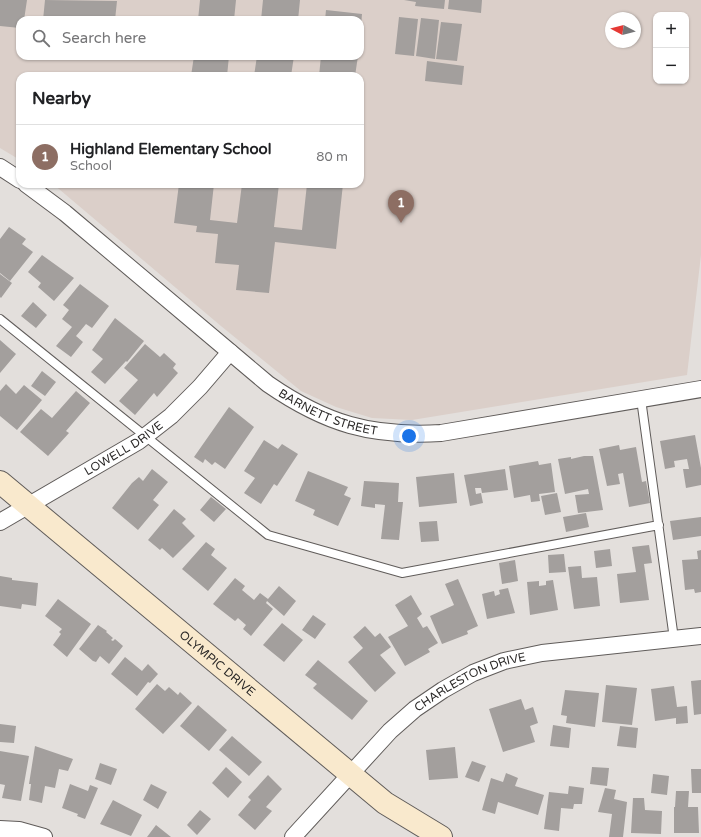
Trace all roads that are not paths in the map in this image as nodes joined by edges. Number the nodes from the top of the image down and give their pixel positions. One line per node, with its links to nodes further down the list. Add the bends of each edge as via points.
1 (0, 167): 2 (street)
2 (16, 177)
3 (31, 188): 5 (street, BARNETT STREET, via 65,213)
4 (0, 319): 8 (lane)
5 (230, 352): 7 (street, BARNETT STREET, via 268,384 295,402 347,425 380,432 413,435 442,433); 8 (street, LOWELL DRIVE, via 176,411)
6 (701, 389): 7 (street, BARNETT STREET)
7 (641, 399): 12 (lane)
8 (146, 436): 10 (street, LOWELL DRIVE); 12 (lane, via 268,535 402,573)
9 (0, 482): 10 (street, OLYMPIC DRIVE)
10 (29, 505): 11 (street, LOWELL DRIVE); 15 (street, OLYMPIC DRIVE)
11 (0, 522)
12 (659, 525): 14 (lane)
13 (701, 636): 14 (street, CHARLESTON DRIVE)
14 (674, 639): 15 (street, CHARLESTON DRIVE, via 542,653 504,661 473,674 415,709 390,731)
15 (350, 775): 18 (street, CHARLESTON DRIVE); 19 (street, OLYMPIC DRIVE, via 385,803)
16 (0, 829): 17 (street, via 19,830)
17 (44, 837)
18 (293, 837)
19 (441, 837)

